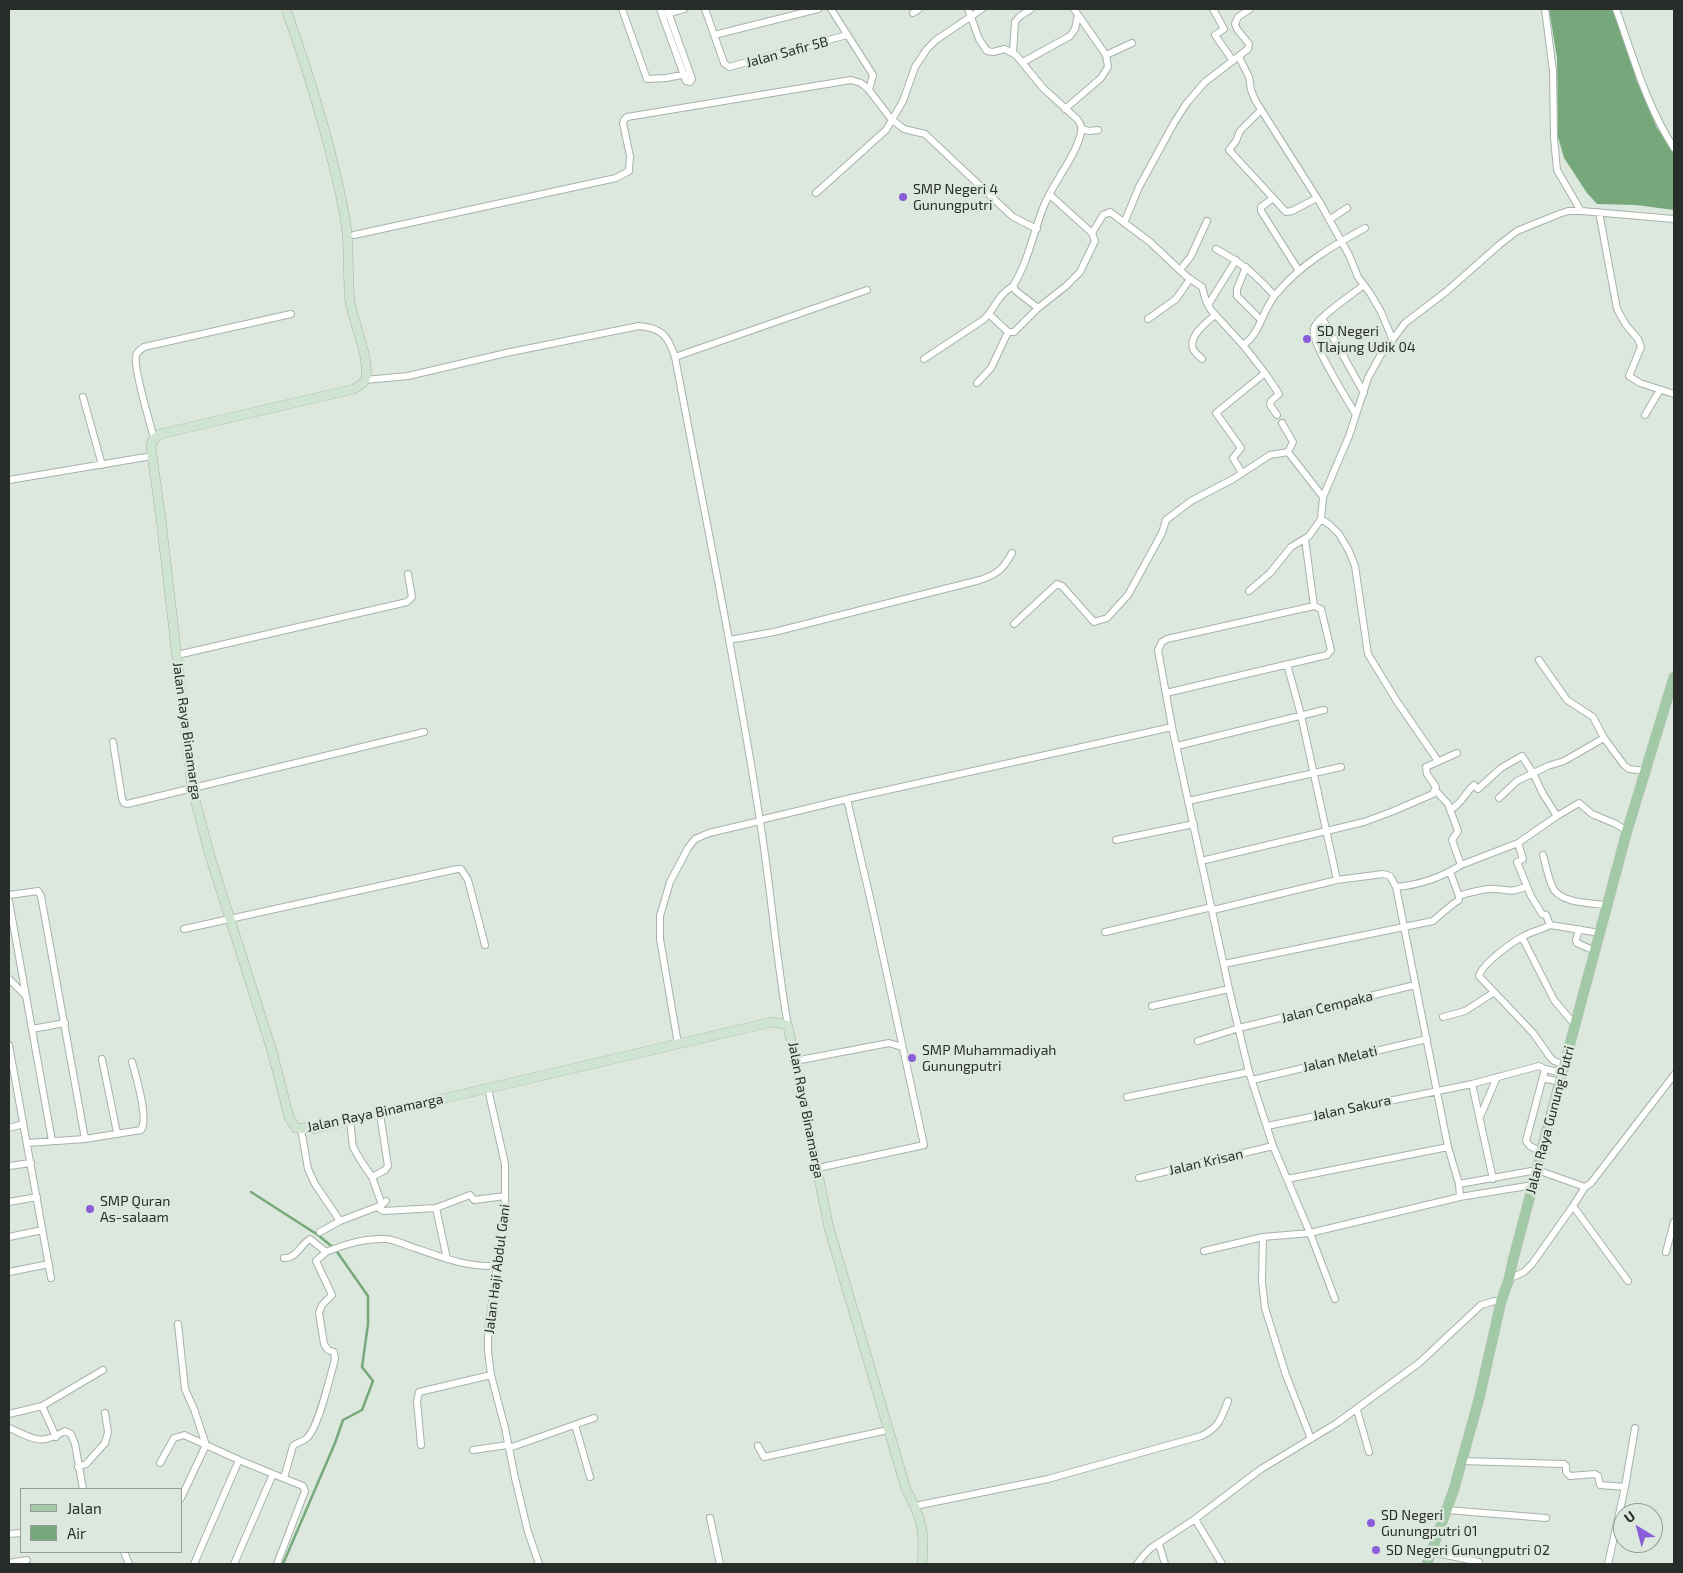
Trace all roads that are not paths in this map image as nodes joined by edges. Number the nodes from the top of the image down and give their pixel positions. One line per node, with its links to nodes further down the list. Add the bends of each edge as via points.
1 (286, 9): 73 (street, via 321,116 341,199 348,237 351,304 366,364)
2 (622, 9): 15 (street, via 648,79 687,74)
3 (684, 9): 15 (street)
4 (705, 9): 18 (street)
5 (818, 9): 18 (street)
6 (831, 9): 19 (street)
7 (968, 9): 17 (street)
8 (982, 9): 17 (street)
9 (1031, 9): 21 (street, via 1015,22)
10 (1074, 9): 16 (street)
11 (1213, 9): 23 (street, via 1224,29 1215,35)
12 (1250, 9): 23 (street, via 1238,17 1235,24 1250,46)
13 (1545, 9): 37 (street, via 1553,71 1558,170)
14 (1616, 9): 31 (street, via 1648,100)
15 (665, 12)
16 (1078, 15): 22 (street); 24 (street, via 1070,36)
17 (971, 18): 21 (street, via 987,51 1002,49); 28 (street, via 927,49)
18 (714, 35): 19 (street, Jalan Safir 5B, via 726,66 732,66)
19 (848, 35): 25 (street, via 873,75)
20 (1132, 43): 22 (street)
21 (1013, 53): 24 (street)
22 (1106, 55): 26 (street, via 1106,72)
23 (1236, 59): 27 (street, via 1250,77 1253,95); 42 (street, via 1199,88 1180,112 1139,187)
24 (1023, 62): 26 (street)
25 (869, 90): 28 (street); 46 (street, via 861,83 841,80 626,117 623,123 630,156 629,171 616,178)
26 (1065, 109): 29 (street, via 1077,119)
27 (1261, 110): 34 (street); 35 (street, via 1240,131 1229,150)
28 (891, 119): 32 (street, via 886,130); 44 (street, via 904,129 925,134 1013,217)
29 (1082, 129): 30 (street); 33 (street)
30 (1098, 130)
31 (1674, 148)
32 (816, 193)
33 (1050, 195): 44 (street); 45 (street)
34 (1316, 198): 35 (street, via 1289,213); 40 (street)
35 (1272, 199): 52 (street, via 1261,211)
36 (1347, 208): 40 (street)
37 (1581, 211): 38 (street); 67 (street, via 1568,211 1517,232 1405,323)
38 (1600, 212): 39 (street); 75 (street, via 1617,309 1641,347 1629,376)
39 (1674, 219)
40 (1329, 220): 47 (street)
41 (1206, 221): 51 (street, via 1191,256)
42 (1124, 223): 45 (street, via 1112,213 1106,213); 51 (street)
43 (1365, 228): 47 (street)
44 (1037, 229): 55 (street)
45 (1092, 233): 59 (street, via 1095,240 1080,272)
46 (354, 235)
47 (1341, 241): 52 (street); 54 (street)
48 (1216, 249): 49 (street)
49 (1236, 260): 50 (street); 58 (street)
50 (1246, 267): 57 (street); 65 (street, via 1237,296)
51 (1180, 270): 53 (street)
52 (1299, 271): 57 (street)
53 (1190, 279): 58 (street, via 1202,288); 64 (street, via 1176,299)
54 (1364, 285): 63 (street); 67 (street)
55 (1013, 286): 59 (street); 61 (street, via 1000,297)
56 (867, 290): 69 (street)
57 (1274, 296): 65 (street)
58 (1208, 305): 62 (street)
59 (1038, 308): 66 (street, via 1014,332)
60 (290, 314): 83 (street, via 138,351 140,386)
61 (989, 314): 66 (street); 70 (street)
62 (1215, 315): 68 (street); 71 (street, via 1197,332 1192,342)
63 (1322, 318): 76 (street); 80 (street, via 1313,328 1315,341)
64 (1148, 319)
65 (1261, 320): 68 (street, via 1255,333)
66 (1008, 332): 74 (street, via 991,368)
67 (1392, 338): 76 (street, via 1372,370)
68 (1243, 345): 72 (street)
69 (675, 357): 73 (street, via 662,333 653,327 639,326 408,376); 97 (street)
70 (924, 359)
71 (1202, 359)
72 (1265, 373): 79 (street, via 1279,394 1270,405); 87 (street, via 1216,412 1241,448 1233,458)
73 (365, 380): 83 (street, via 354,389 168,431)
74 (976, 383)
75 (1660, 390): 77 (street); 81 (street)
76 (1364, 393): 80 (street)
77 (1674, 394)
78 (83, 397): 86 (street)
79 (1277, 415)
80 (1356, 415): 89 (street)
81 (1645, 415)
82 (1282, 423): 84 (street, via 1293,442)
83 (154, 438): 85 (street, Jalan Raya Binamarga)
84 (1288, 452): 87 (street, via 1270,455); 89 (street)
85 (152, 456): 86 (street); 98 (street, Jalan Raya Binamarga)
86 (102, 465): 88 (street)
87 (1242, 474): 96 (street, via 1191,501 1166,520 1128,595 1107,618 1094,622 1057,584)
88 (9, 480)
89 (1322, 497): 90 (street)
90 (1321, 519): 91 (street); 111 (street, via 1339,534 1355,566 1368,654)
91 (1305, 539): 94 (street, via 1291,547 1270,573); 95 (street)
92 (1012, 553): 97 (street, via 999,572 980,580)
93 (408, 574): 98 (street, via 412,597 407,602)
94 (1249, 591)
95 (1314, 606): 100 (street, via 1322,610 1331,650 1327,656); 102 (street, via 1167,639 1158,650)
96 (1014, 624)
97 (729, 640): 123 (street)
98 (176, 656): 116 (street, Jalan Raya Binamarga)
99 (1540, 660): 107 (street, via 1567,700 1593,717)
100 (1287, 664): 102 (street); 104 (street)
101 (1674, 677): 113 (main road, Jalan Raya Gunung Putri)
102 (1166, 693): 105 (street)
103 (1324, 710): 104 (street)
104 (1301, 715): 109 (street); 114 (street)
105 (1172, 727): 109 (street); 118 (street)
106 (424, 732): 116 (street)
107 (1604, 738): 113 (street, via 1629,769); 115 (street)
108 (113, 742): 116 (street, via 124,803)
109 (1177, 746): 120 (street)
110 (1457, 753): 111 (street)
111 (1438, 761): 117 (street, via 1425,770)
112 (1341, 767): 114 (street)
113 (1646, 771): 125 (main road, Jalan Raya Gunung Putri)
114 (1314, 773): 120 (street); 126 (street)
115 (1533, 773): 119 (street, via 1517,781); 121 (street, via 1522,756 1501,768 1478,789 1474,786 1457,807); 122 (street)
116 (192, 788): 141 (street, Jalan Raya Binamarga)
117 (1436, 791): 121 (street); 126 (street, via 1378,817)
118 (847, 798): 123 (street); 168 (street)
119 (1499, 798)
120 (1188, 801): 124 (street)
121 (1450, 810): 131 (street, via 1458,830 1452,840)
122 (1557, 816): 125 (street, via 1579,803 1592,814); 128 (street)
123 (760, 820): 160 (street); 166 (street, via 695,839 670,882 660,916 660,940)
124 (1194, 824): 127 (street); 130 (street)
125 (1627, 831): 139 (main road, Jalan Raya Gunung Putri)
126 (1325, 832): 130 (street); 133 (street)
127 (1116, 840)
128 (1518, 843): 131 (street); 134 (street, via 1523,859 1517,862)
129 (1544, 855): 139 (street, via 1553,888 1558,894 1573,901)
130 (1202, 861): 140 (street)
131 (1461, 865): 132 (street)
132 (1450, 872): 135 (street, via 1414,885); 137 (street)
133 (1337, 880): 135 (street, via 1384,874 1390,876); 140 (street)
134 (1527, 886): 137 (street, via 1516,891 1495,888); 142 (street)
135 (1396, 887): 143 (street)
136 (9, 895): 159 (street, via 40,892)
137 (1460, 896): 143 (street, via 1433,921)
138 (9, 901): 156 (street)
139 (1607, 905): 147 (main road, Jalan Raya Gunung Putri)
140 (1212, 909): 146 (street); 151 (street)
141 (230, 920): 145 (street); 149 (street, via 461,869 468,880); 189 (street, Jalan Raya Binamarga, via 272,1051 289,1117)
142 (1550, 925): 144 (street); 148 (street)
143 (1404, 927): 151 (street); 153 (street)
144 (1579, 929): 147 (street); 150 (street, via 1577,943)
145 (184, 930)
146 (1105, 932)
147 (1600, 933): 150 (main road, Jalan Raya Gunung Putri)
148 (1522, 937): 155 (street, via 1479,973); 161 (street, via 1554,1000)
149 (485, 945)
150 (1595, 950): 161 (main road, Jalan Raya Gunung Putri)
151 (1224, 964): 154 (street)
152 (9, 979): 156 (street)
153 (1415, 985): 162 (street, Jalan Cempaka); 164 (street)
154 (1229, 989): 157 (street); 162 (street)
155 (1493, 993): 158 (street, via 1465,1011); 174 (street, via 1532,1033)
156 (25, 995): 163 (street)
157 (1152, 1006)
158 (1443, 1017)
159 (65, 1023): 163 (street); 191 (street)
160 (788, 1026): 166 (street, Jalan Raya Binamarga, via 772,1022); 170 (street, Jalan Raya Binamarga)
161 (1575, 1026): 174 (main road, Jalan Raya Gunung Putri)
162 (1239, 1028): 165 (street, Jalan Cempaka); 173 (street)
163 (32, 1029): 192 (street)
164 (1427, 1039): 178 (street, Jalan Melati); 181 (street)
165 (1198, 1041)
166 (678, 1044): 180 (street, Jalan Raya Binamarga)
167 (9, 1045): 186 (street)
168 (902, 1047): 170 (street, via 889,1043); 199 (street, via 924,1145)
169 (102, 1059): 190 (street)
170 (795, 1061): 199 (street, Jalan Raya Binamarga)
171 (132, 1062): 190 (street, via 144,1126 141,1130)
172 (1545, 1069): 174 (street, Jalan Sakura); 176 (street, Jalan Sakura, via 1533,1066); 177 (street)
173 (1249, 1072): 178 (street); 182 (street)
174 (1562, 1074): 177 (street); 196 (main road, Jalan Raya Gunung Putri)
175 (1674, 1075): 207 (street, via 1592,1183)
176 (1497, 1077): 179 (street, Jalan Sakura); 184 (street)
177 (1543, 1078): 196 (street, via 1526,1141)
178 (1252, 1080): 187 (street)
179 (1472, 1084): 181 (street, Jalan Sakura); 184 (street)
180 (488, 1088): 183 (street, Jalan Raya Binamarga); 208 (street, Jalan Haji Abdul Gani, via 505,1164)
181 (1437, 1090): 187 (street, Jalan Sakura); 195 (street)
182 (1127, 1097)
183 (380, 1114): 185 (street, Jalan Raya Binamarga); 201 (street, via 388,1166)
184 (1479, 1118): 203 (street)
185 (350, 1121): 189 (street, Jalan Raya Binamarga); 201 (street, via 353,1147)
186 (24, 1124): 188 (street); 193 (street)
187 (1267, 1126): 194 (street)
188 (9, 1128)
189 (301, 1130): 215 (street, via 308,1169)
190 (116, 1133): 191 (street)
191 (85, 1138): 192 (street)
192 (52, 1141): 193 (street)
193 (27, 1143): 197 (street)
194 (1273, 1146): 202 (street, Jalan Krisan); 204 (street)
195 (1448, 1147): 204 (street); 205 (street)
196 (1540, 1152): 200 (main road, Jalan Raya Gunung Putri)
197 (31, 1163): 198 (street); 209 (street)
198 (9, 1166)
199 (818, 1168): 247 (street, Jalan Raya Binamarga, via 829,1228)
200 (1538, 1170): 203 (street); 206 (main road, Jalan Raya Gunung Putri); 207 (street)
201 (372, 1176): 212 (street)
202 (1139, 1178)
203 (1493, 1178): 205 (street)
204 (1287, 1179): 219 (street)
205 (1459, 1184): 210 (street)
206 (1533, 1185): 210 (street); 231 (main road, Jalan Raya Gunung Putri)
207 (1584, 1187): 213 (street)
208 (505, 1196): 214 (street, via 474,1200 470,1195); 228 (street, Jalan Haji Abdul Gani, via 503,1238)
209 (37, 1197): 211 (street); 217 (street)
210 (1460, 1197): 219 (street)
211 (9, 1202)
212 (384, 1203): 214 (street, via 380,1209 385,1212); 215 (street)
213 (1573, 1206): 231 (street, via 1532,1264); 232 (street)
214 (436, 1208): 226 (street)
215 (340, 1221): 218 (street)
216 (1674, 1222): 224 (street)
217 (42, 1230): 220 (street); 227 (street)
218 (320, 1232)
219 (1310, 1234): 221 (street); 233 (street)
220 (9, 1237)
221 (1263, 1237): 223 (street); 249 (street, via 1262,1282 1266,1308 1286,1375)
222 (331, 1250): 225 (street, via 310,1239 293,1256); 226 (street, via 358,1241 386,1239); 262 (street, via 316,1261 332,1295 319,1313 324,1344 334,1352 335,1359 323,1403 306,1439 293,1446)
223 (1204, 1251)
224 (1666, 1252)
225 (284, 1258)
226 (447, 1259): 228 (street, via 468,1265)
227 (49, 1264): 229 (street); 230 (street)
228 (497, 1266): 237 (street, Jalan Haji Abdul Gani, via 488,1332)
229 (9, 1272)
230 (51, 1278)
231 (1510, 1279): 234 (main road, Jalan Raya Gunung Putri)
232 (1628, 1281)
233 (1335, 1299)
234 (1502, 1302): 240 (street, via 1481,1305 1424,1359); 257 (main road, Jalan Raya Gunung Putri)
235 (178, 1324): 250 (street, via 184,1389)
236 (103, 1370): 239 (street)
237 (491, 1375): 251 (street, via 419,1392); 252 (street, Jalan Haji Abdul Gani)
238 (1228, 1400): 266 (street, via 1215,1428 1201,1436 1048,1479)
239 (42, 1406): 242 (street); 248 (street)
240 (1356, 1410): 249 (street); 255 (street)
241 (105, 1413): 259 (street, via 108,1432 105,1443 86,1464)
242 (9, 1414)
243 (594, 1418): 244 (street)
244 (574, 1425): 252 (street); 261 (street)
245 (9, 1428): 248 (street, via 39,1441)
246 (1635, 1428): 263 (street)
247 (888, 1430): 253 (street, via 764,1457); 266 (street, Jalan Raya Binamarga, via 906,1489)
248 (56, 1437): 259 (street, via 65,1431 71,1434)
249 (1311, 1439): 270 (street, via 1261,1469)
250 (206, 1445): 256 (street); 258 (street, via 180,1436 173,1440); 265 (street)
251 (421, 1445)
252 (508, 1446): 254 (street); 279 (street, Jalan Haji Abdul Gani, via 528,1532)
253 (758, 1446)
254 (472, 1450)
255 (1369, 1452)
256 (238, 1460): 260 (street); 276 (street)
257 (1462, 1461): 263 (street, via 1564,1464 1570,1476 1594,1474 1598,1476 1600,1485); 267 (main road, Jalan Raya Gunung Putri)
258 (160, 1463)
259 (78, 1467): 264 (street)
260 (273, 1474): 262 (street); 277 (street)
261 (590, 1477)
262 (284, 1478): 278 (street, via 303,1486 305,1493)
263 (1625, 1487): 286 (street)
264 (83, 1488)
265 (182, 1496)
266 (915, 1506): 281 (street, Jalan Raya Binamarga, via 922,1530)
267 (1447, 1510): 269 (street); 272 (main road, Jalan Raya Gunung Putri)
268 (710, 1518): 280 (street)
269 (1546, 1518)
270 (1195, 1520): 271 (street); 284 (street)
271 (1159, 1544): 282 (street); 283 (street)
272 (1432, 1552): 274 (street); 285 (main road, Jalan Raya Gunung Putri)
273 (27, 1560): 275 (street)
274 (1479, 1562)
275 (9, 1563)
276 (194, 1564)
277 (234, 1564)
278 (277, 1564)
279 (539, 1564)
280 (720, 1564)
281 (922, 1564)
282 (1137, 1564)
283 (1165, 1564)
284 (1222, 1564)
285 (1428, 1564)
286 (1608, 1564)

